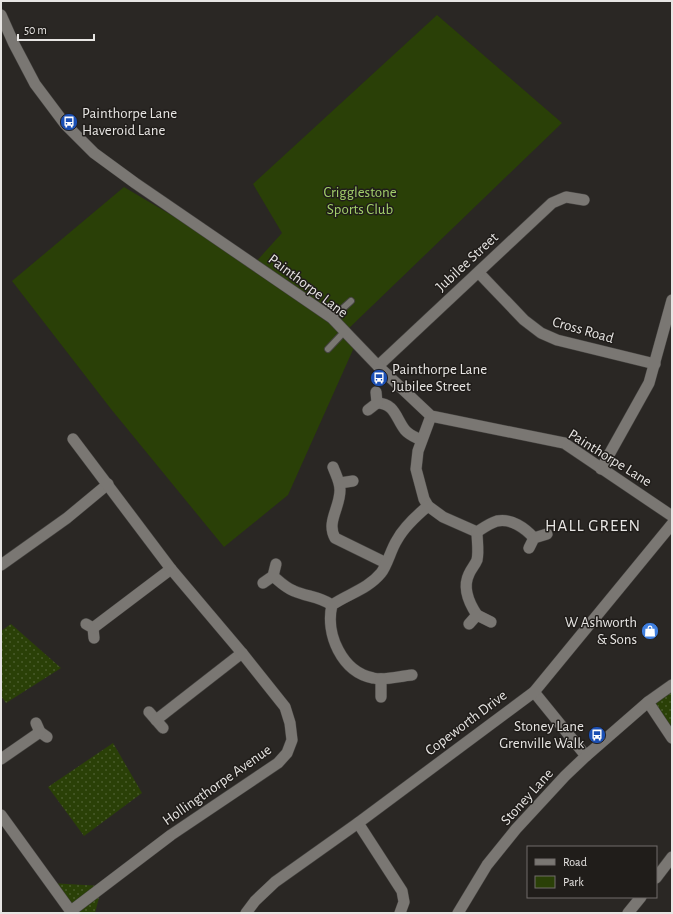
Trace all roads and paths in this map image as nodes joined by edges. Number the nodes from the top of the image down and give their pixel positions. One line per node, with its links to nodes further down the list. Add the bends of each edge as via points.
1 (1, 15): 6 (street, Painthorpe Lane, via 35,84 64,124 94,153)
2 (584, 200): 3 (street, Jubilee Street, via 566,197 552,203)
3 (479, 273): 9 (street, Cross Road, via 524,320 541,333 557,340); 10 (street, Jubilee Street)
4 (672, 300): 9 (street)
5 (351, 301): 6 (lane)
6 (332, 318): 7 (street, Painthorpe Lane)
7 (344, 332): 8 (lane); 10 (street, Painthorpe Lane)
8 (328, 349)
9 (655, 364): 16 (street, via 649,383)
10 (378, 366): 12 (street, Painthorpe Lane)
11 (368, 410): 14 (street, via 377,398 394,411 406,432)
12 (431, 416): 14 (street); 16 (street, Painthorpe Lane, via 564,443)
13 (73, 439): 19 (street, Hollingthorpe Avenue)
14 (421, 440): 20 (street, via 416,469)
15 (333, 467): 18 (street)
16 (601, 469): 21 (street, Painthorpe Lane)
17 (353, 481): 18 (street)
18 (340, 483): 27 (street, via 339,501 331,525 335,538)
19 (108, 484): 29 (street, via 67,518); 30 (street, Hollingthorpe Avenue)
20 (428, 506): 23 (street, via 443,517); 27 (street, via 404,530)
21 (672, 516)
22 (672, 524): 42 (street, Copeworth Drive)
23 (477, 532): 25 (street, via 496,521 505,521 521,527); 34 (street, via 476,560 466,582 468,598)
24 (547, 534): 25 (street)
25 (534, 538): 26 (street)
26 (529, 548)
27 (386, 563): 33 (street, via 381,573 366,587)
28 (276, 564): 31 (street)
29 (1, 565)
30 (171, 569): 37 (street); 38 (street, Hollingthorpe Avenue)
31 (274, 576): 32 (street); 33 (street, via 295,592 319,598)
32 (262, 583)
33 (332, 605): 40 (street, via 332,635 340,654 363,675)
34 (477, 615): 35 (street); 36 (street)
35 (491, 622)
36 (469, 624)
37 (91, 630)
38 (242, 653): 45 (street); 56 (street, Hollingthorpe Avenue, via 285,707 292,740 288,753 278,763 171,835)
39 (412, 675): 40 (street)
40 (380, 679): 43 (street)
41 (672, 685): 44 (street, Stoney Lane)
42 (534, 692): 48 (street); 51 (street, Copeworth Drive)
43 (381, 697)
44 (648, 702): 47 (street); 48 (street, Stoney Lane)
45 (156, 720)
46 (41, 731): 49 (street)
47 (672, 738)
48 (586, 756): 59 (street, Stoney Lane, via 487,864)
49 (1, 759)
50 (1, 816): 52 (street)
51 (358, 823): 57 (street, Copeworth Drive, via 275,882); 58 (street, via 402,891 404,902)
52 (6, 832): 56 (street)
53 (672, 857): 54 (street)
54 (657, 877)
55 (640, 898): 60 (street)
56 (71, 912)
57 (246, 913)
58 (400, 913)
59 (458, 913)
60 (628, 913)

